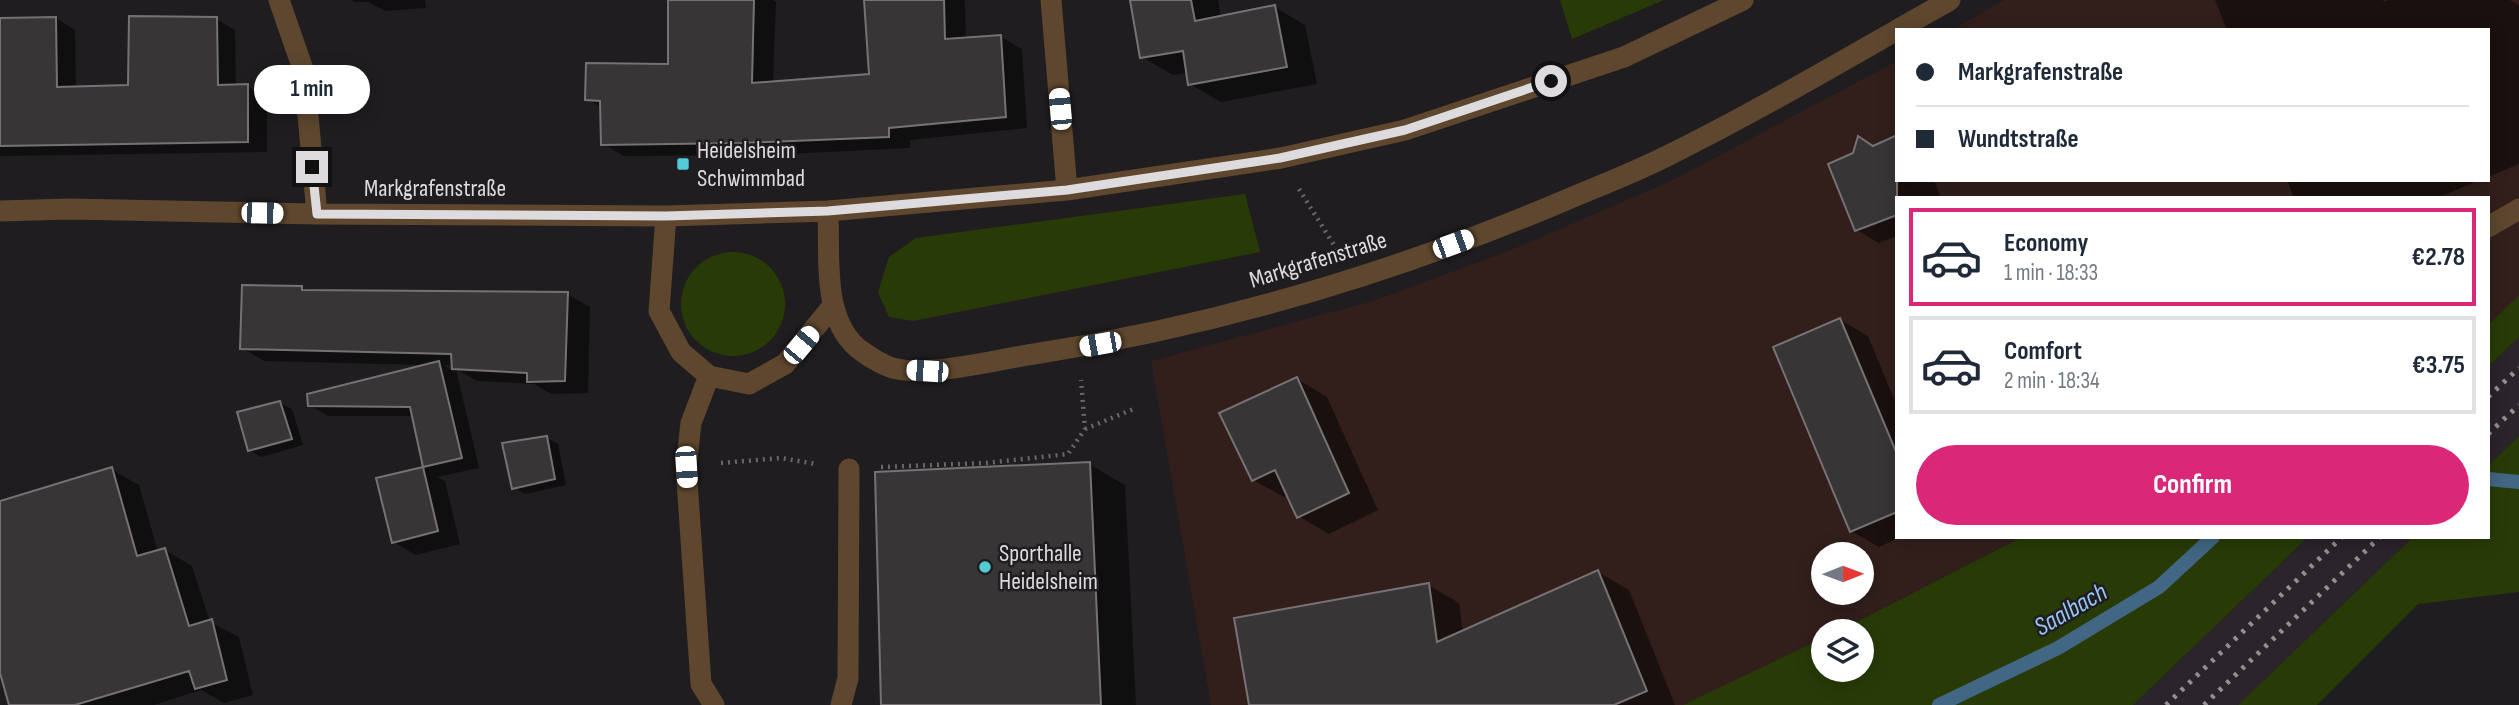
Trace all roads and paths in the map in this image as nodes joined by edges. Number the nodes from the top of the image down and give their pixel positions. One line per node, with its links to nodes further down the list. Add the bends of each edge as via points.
1 (279, 0): 12 (street, via 304,72)
2 (1051, 0): 8 (street)
3 (1743, 0): 7 (street, Markgrafenstraße, via 1624,57 1405,130)
4 (1950, 0): 5 (street, Markgrafenstraße)
5 (1901, 28)
6 (1895, 31): 15 (street, Markgrafenstraße, via 1661,159 1503,227)
7 (1280, 158): 8 (street, Markgrafenstraße); 15 (path)
8 (1067, 190): 11 (street, Markgrafenstraße)
9 (2519, 209): 14 (street)
10 (0, 211): 12 (street, Markgrafenstraße)
11 (828, 211): 13 (street, Markgrafenstraße); 16 (street, Markgrafenstraße)
12 (317, 214): 13 (street, Markgrafenstraße)
13 (666, 216): 18 (street, via 659,310 681,352)
14 (2490, 226)
15 (1354, 280): 17 (street, Markgrafenstraße)
16 (832, 307): 17 (street, Markgrafenstraße, via 844,335 862,352 894,368 927,371); 18 (street, via 785,364 749,384)
17 (1079, 347): 20 (path)
18 (709, 376): 21 (street, via 691,423)
19 (1136, 408): 20 (path)
20 (1085, 429): 22 (path, via 1068,454)
21 (686, 467): 22 (path, via 781,458); 23 (street, via 701,684)
22 (849, 469): 24 (street, via 848,678)
23 (714, 705)
24 (841, 705)

